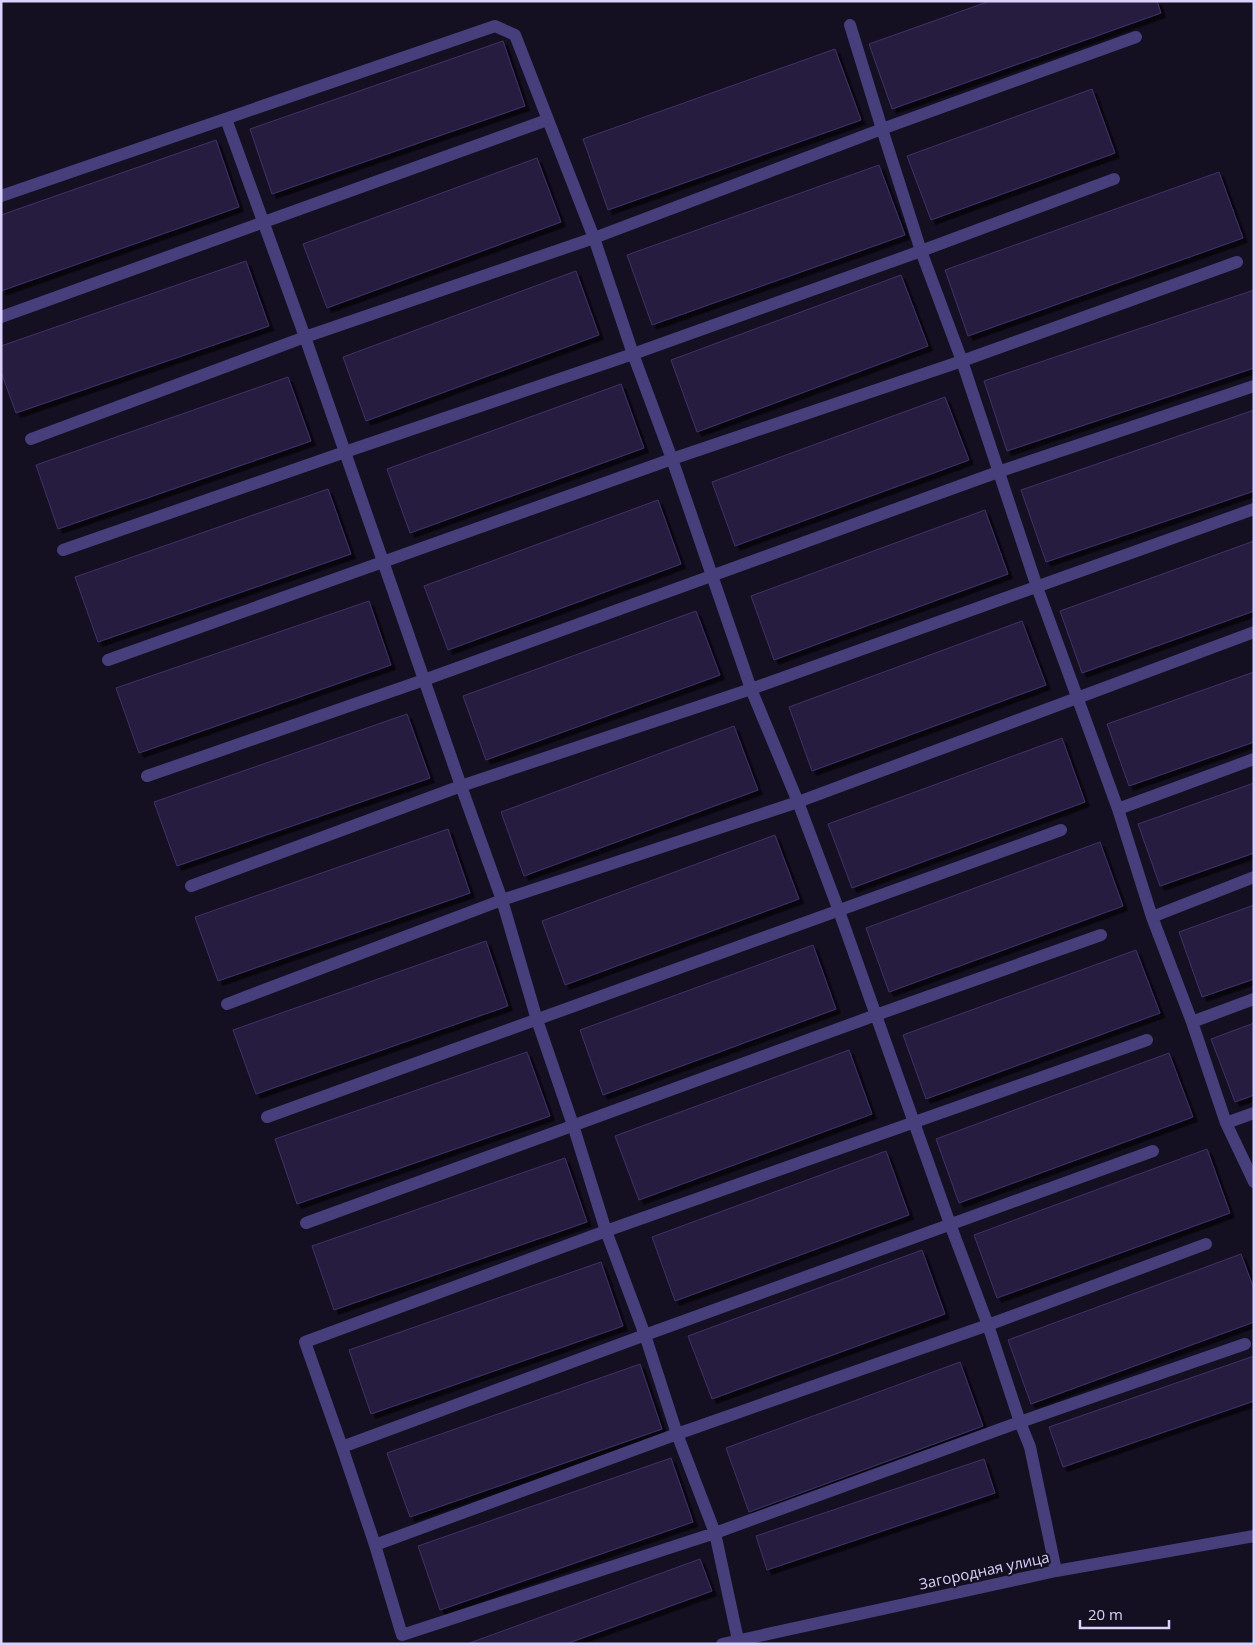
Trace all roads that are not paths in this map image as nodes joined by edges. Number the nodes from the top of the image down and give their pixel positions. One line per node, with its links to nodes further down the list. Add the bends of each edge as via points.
1 (850, 25): 5 (street)
2 (1136, 37): 5 (street)
3 (226, 119): 4 (street, via 495,26 515,35); 7 (street); 8 (street)
4 (547, 120): 8 (street); 9 (street)
5 (882, 129): 9 (street); 10 (street)
6 (1114, 179): 10 (street)
7 (1, 196)
8 (264, 223): 12 (street); 13 (street)
9 (594, 238): 13 (street); 14 (street)
10 (921, 251): 14 (street); 15 (street)
11 (1237, 262): 15 (street)
12 (1, 317)
13 (305, 337): 17 (street); 18 (street)
14 (633, 354): 18 (street); 19 (street)
15 (962, 361): 19 (street); 20 (street)
16 (1254, 386): 20 (street)
17 (31, 438)
18 (345, 452): 22 (street); 23 (street)
19 (672, 459): 23 (street); 24 (street)
20 (998, 472): 24 (street); 25 (street)
21 (1254, 509): 25 (street)
22 (63, 550)
23 (383, 562): 27 (street); 28 (street)
24 (712, 574): 28 (street); 29 (street)
25 (1037, 587): 29 (street); 30 (street)
26 (1254, 632): 30 (street)
27 (108, 660)
28 (424, 680): 32 (street); 33 (street)
29 (751, 689): 33 (street); 34 (street)
30 (1078, 698): 34 (street); 35 (street)
31 (1254, 759): 35 (street)
32 (147, 776)
33 (461, 786): 38 (street); 39 (street)
34 (798, 802): 39 (street); 40 (street)
35 (1118, 809): 41 (street)
36 (1062, 830): 40 (street)
37 (1254, 877): 41 (street)
38 (191, 886)
39 (502, 900): 44 (street); 46 (street)
40 (840, 911): 45 (street); 46 (street)
41 (1152, 917): 47 (street)
42 (1101, 935): 45 (street)
43 (1254, 999): 47 (street)
44 (227, 1004)
45 (876, 1014): 51 (street); 53 (street)
46 (537, 1020): 50 (street); 53 (street)
47 (1192, 1022): 52 (street)
48 (1147, 1040): 51 (street)
49 (1254, 1113): 52 (street)
50 (267, 1117)
51 (915, 1122): 57 (street); 58 (street)
52 (1226, 1123): 55 (street)
53 (573, 1124): 56 (street); 58 (street)
54 (1153, 1151): 57 (street)
55 (1254, 1182)
56 (306, 1223)
57 (950, 1224): 60 (street); 61 (street)
58 (606, 1231): 61 (street); 65 (street, via 305,1342)
59 (1206, 1244): 60 (street)
60 (988, 1325): 63 (street); 64 (street)
61 (645, 1335): 64 (street); 65 (street)
62 (1245, 1344): 63 (street)
63 (1020, 1422): 66 (street); 69 (street, via 1030,1446)
64 (677, 1434): 66 (street); 68 (street)
65 (342, 1447): 68 (street)
66 (714, 1534): 68 (street, via 402,1635); 70 (street)
67 (1254, 1536): 69 (street, Загородная улица)
68 (374, 1545)
69 (1056, 1571): 70 (street, Загородная улица)
70 (738, 1640): 71 (street, Загородная улица)
71 (722, 1644)

